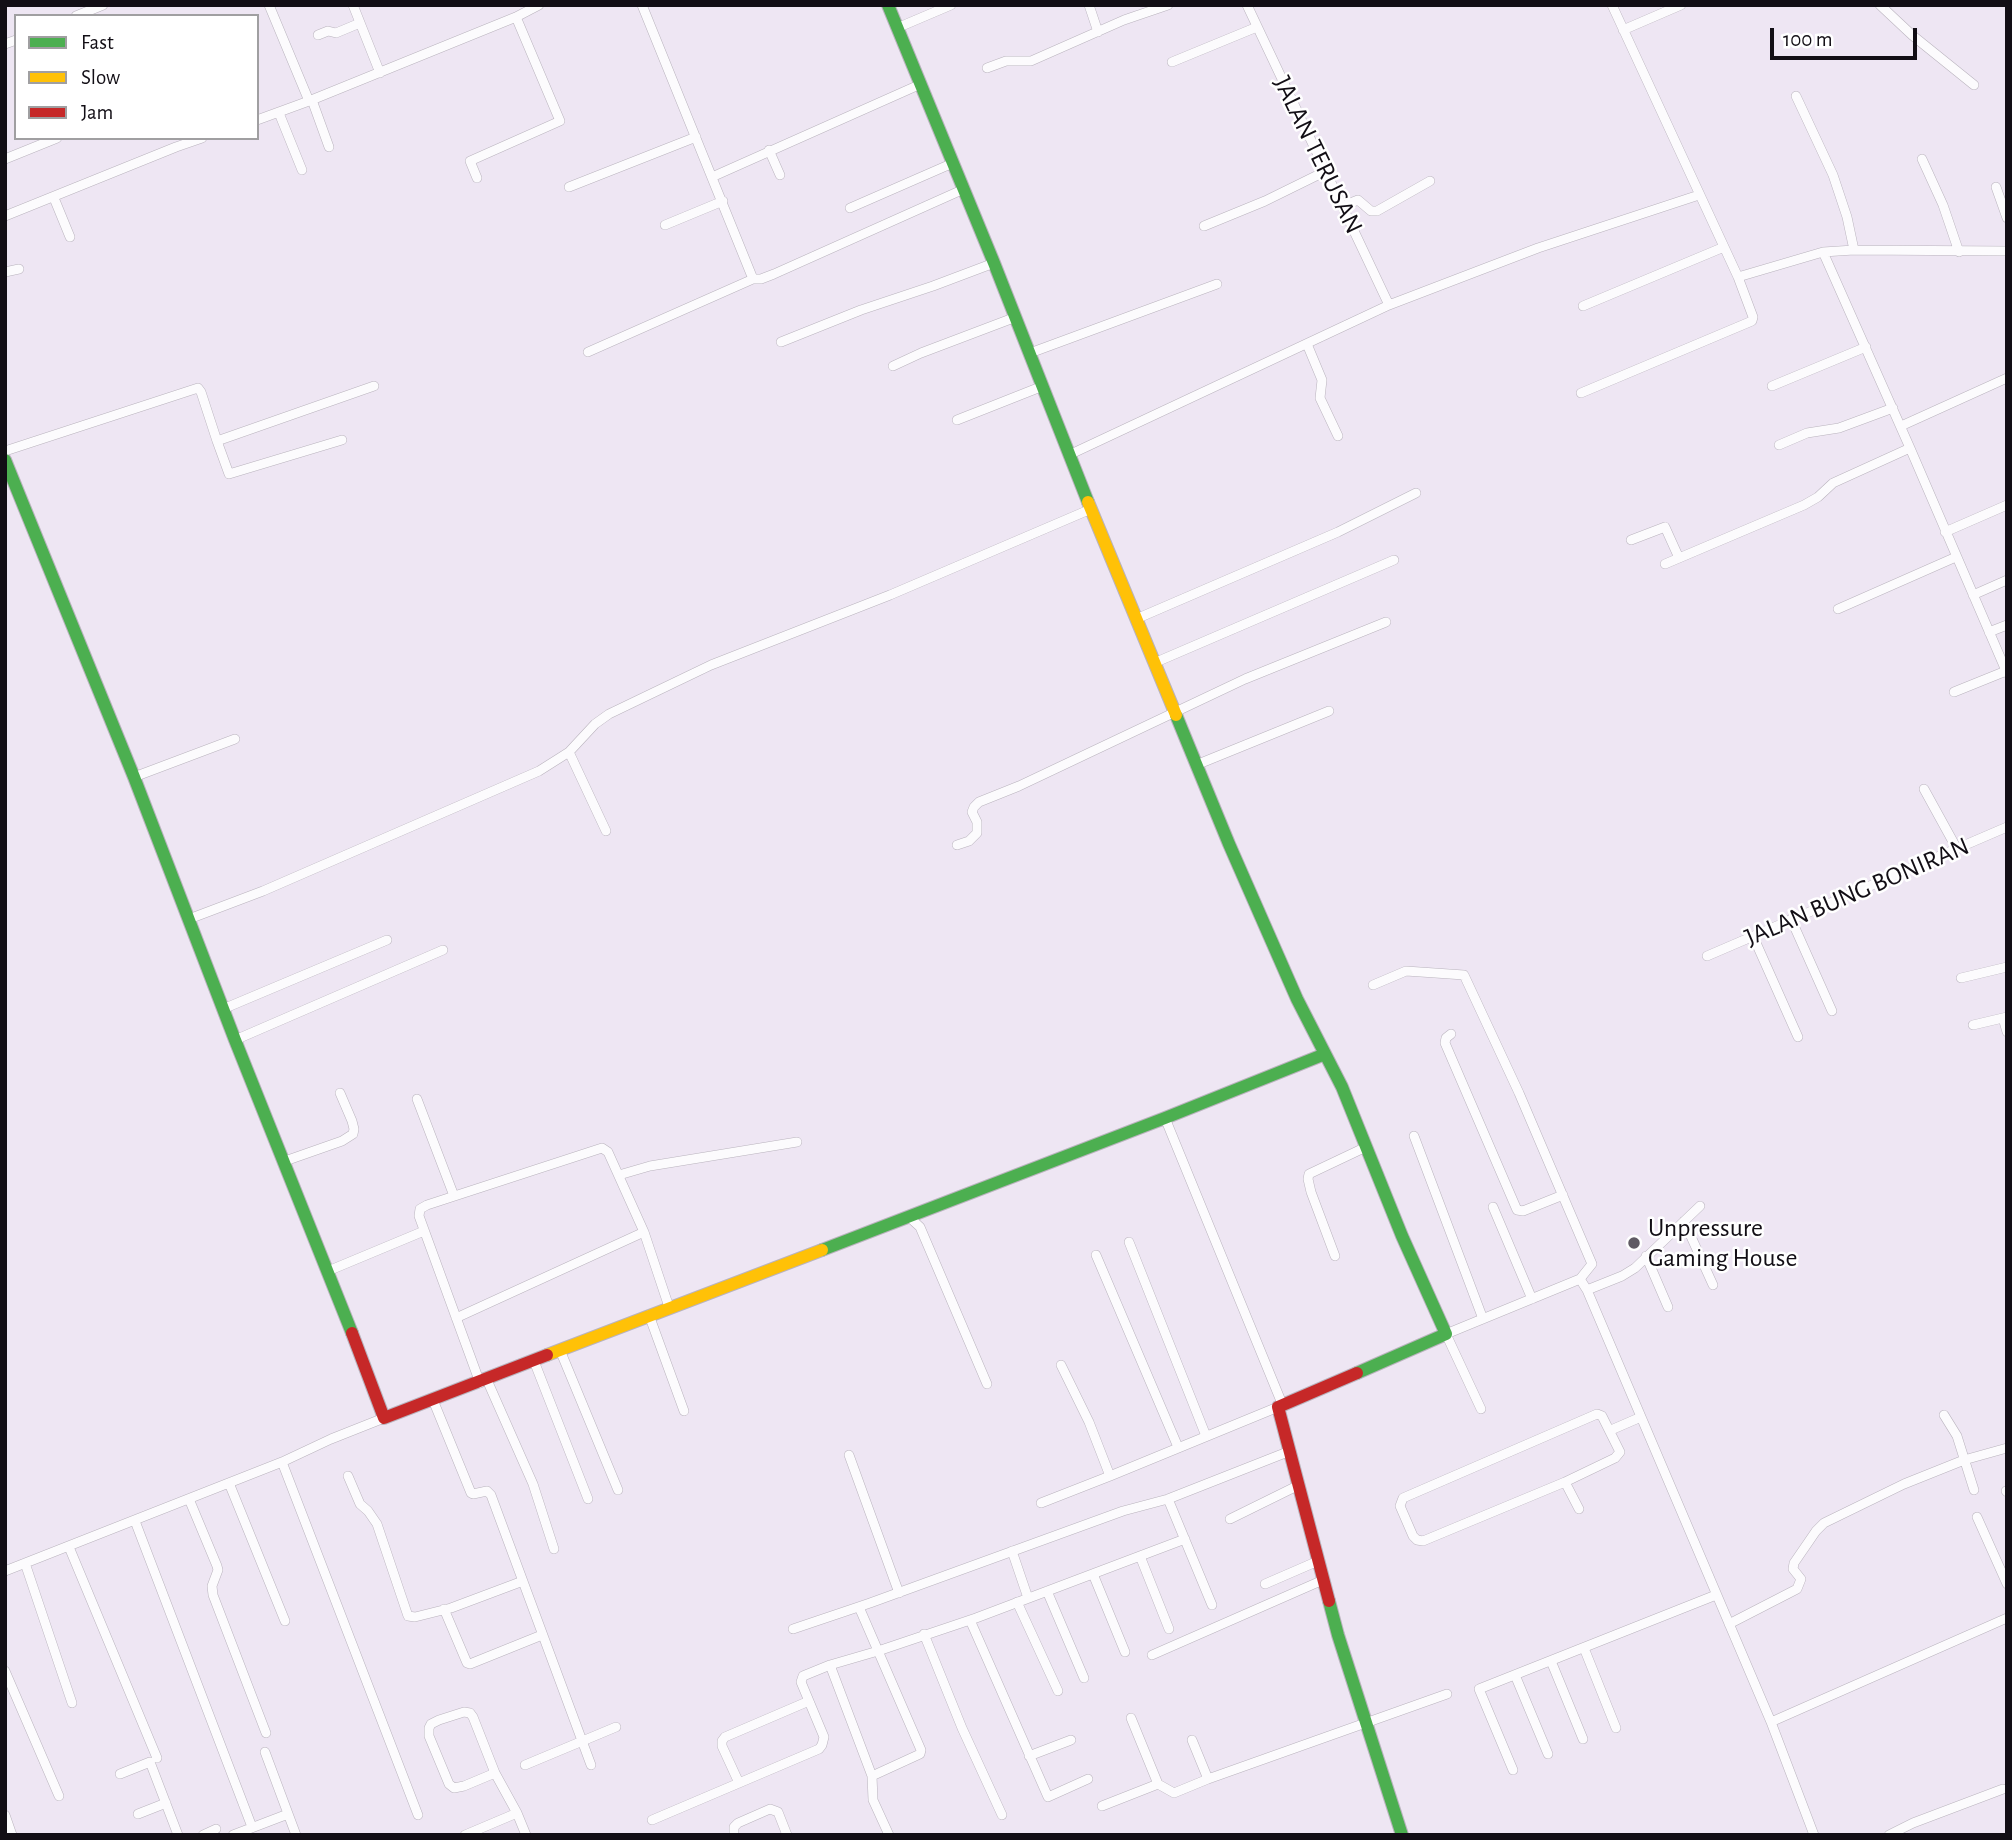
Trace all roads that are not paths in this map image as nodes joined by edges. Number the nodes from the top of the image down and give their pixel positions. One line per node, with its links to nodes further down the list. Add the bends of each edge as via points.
1 (103, 5): 14 (street)
2 (269, 5): 28 (street)
3 (353, 5): 16 (street)
4 (540, 5): 15 (street)
5 (642, 5): 31 (street)
6 (888, 5): 18 (street)
7 (951, 5): 18 (street)
8 (1089, 5): 20 (street)
9 (1168, 5): 20 (street)
10 (1247, 5): 17 (street, JALAN TERUSAN)
11 (1612, 5): 19 (street)
12 (1681, 5): 19 (street)
13 (1880, 5): 26 (street)
14 (81, 14)
15 (516, 17): 24 (street); 43 (street, via 560,121 470,161)
16 (360, 23): 21 (street, via 339,33); 24 (street)
17 (1257, 27): 22 (street); 40 (street, JALAN TERUSAN)
18 (897, 28): 25 (street)
19 (1623, 30): 48 (street)
20 (1098, 32): 23 (street, via 1031,61 1006,61)
21 (318, 35)
22 (1172, 62)
23 (987, 68)
24 (380, 73): 28 (street)
25 (921, 84): 35 (street); 38 (street)
26 (1974, 85)
27 (1796, 96): 59 (street, via 1833,175)
28 (310, 101): 29 (street); 34 (street)
29 (279, 113): 30 (street); 39 (street)
30 (259, 119)
31 (696, 137): 42 (street); 45 (street)
32 (52, 140): 36 (street)
33 (174, 143): 49 (street)
34 (330, 147)
35 (769, 150): 41 (street); 42 (street)
36 (5, 159)
37 (1922, 159): 62 (street)
38 (953, 163): 47 (street); 52 (street)
39 (302, 170)
40 (1326, 171): 51 (street, JALAN TERUSAN); 56 (street)
41 (780, 175)
42 (712, 177): 50 (street)
43 (477, 178)
44 (1430, 181): 51 (street, via 1377,211 1358,200)
45 (569, 187)
46 (1996, 187): 53 (street)
47 (964, 189): 63 (street); 67 (street, via 774,274)
48 (1699, 195): 58 (street); 69 (street, via 1538,248)
49 (54, 198): 54 (street); 57 (street)
50 (723, 201): 55 (street); 67 (street)
51 (1343, 206): 69 (street, JALAN TERUSAN)
52 (850, 208)
53 (2006, 214)
54 (5, 216)
55 (665, 225)
56 (1205, 226)
57 (70, 237)
58 (1724, 247): 66 (street); 70 (street)
59 (1854, 250): 61 (street); 62 (street)
60 (2007, 251): 62 (street)
61 (1823, 252): 66 (street); 74 (street)
62 (1959, 252)
63 (994, 263): 71 (street); 72 (street)
64 (19, 269): 65 (street)
65 (5, 272)
66 (1738, 277): 82 (street, via 1752,321)
67 (753, 279): 75 (street)
68 (1217, 284): 76 (street)
69 (1389, 305): 73 (street)
70 (1583, 306)
71 (1016, 317): 76 (street); 77 (street)
72 (781, 342)
73 (1307, 344): 86 (street, via 1322,380 1320,398); 92 (street)
74 (1866, 347): 81 (street); 83 (street)
75 (588, 352)
76 (1030, 353): 80 (street)
77 (893, 366)
78 (2007, 378): 85 (street)
79 (374, 386): 88 (street)
80 (1043, 386): 84 (street); 92 (street)
81 (1772, 386)
82 (1580, 393)
83 (1893, 408): 85 (street); 89 (street)
84 (957, 420)
85 (1900, 426): 90 (street)
86 (1338, 436)
87 (342, 440): 88 (street, via 229,474)
88 (217, 441): 91 (street, via 198,388)
89 (1779, 445)
90 (1910, 448): 97 (street); 100 (street, via 1833,483 1804,505)
91 (5, 451)
92 (1071, 454): 96 (street)
93 (5, 460): 118 (street)
94 (1416, 493): 106 (street, via 1338,532)
95 (2007, 505): 97 (street)
96 (1091, 509): 106 (street); 116 (street, via 715,663 609,714)
97 (1945, 532): 99 (street)
98 (1631, 540): 100 (street, via 1665,527)
99 (1956, 556): 104 (street); 105 (street)
100 (1679, 558): 102 (street)
101 (1394, 560): 110 (street)
102 (1665, 564)
103 (2007, 580): 104 (street)
104 (1973, 595): 109 (street)
105 (1838, 609)
106 (1136, 619): 110 (street)
107 (1386, 622): 114 (street)
108 (2007, 625): 109 (street)
109 (1989, 632): 111 (street)
110 (1154, 663): 114 (street)
111 (2006, 672): 112 (street)
112 (1954, 692)
113 (1329, 711): 117 (street)
114 (1174, 712): 117 (street); 122 (street, via 979,802 972,812 977,833)
115 (235, 739): 118 (street)
116 (569, 752): 121 (street); 124 (street, via 514,782)
117 (1196, 765): 141 (street, via 1276,953)
118 (134, 776): 124 (street)
119 (1924, 789): 123 (street)
120 (2007, 827): 123 (street, JALAN BUNG BONIRAN)
121 (606, 831)
122 (957, 845)
123 (1957, 849): 125 (street, JALAN BUNG BONIRAN)
124 (189, 919): 133 (street)
125 (1791, 919): 126 (street, JALAN BUNG BONIRAN); 134 (street)
126 (1753, 936): 129 (street, JALAN BUNG BONIRAN); 139 (street)
127 (387, 940): 133 (street)
128 (443, 950): 140 (street)
129 (1707, 956)
130 (2007, 967): 131 (street)
131 (1961, 978)
132 (1373, 985): 150 (street, via 1406,971 1464,975)
133 (223, 1009): 140 (street)
134 (1832, 1011)
135 (2005, 1017): 136 (street); 137 (street)
136 (1973, 1025)
137 (2007, 1032)
138 (1451, 1034): 150 (street, via 1446,1043 1517,1210)
139 (1798, 1037)
140 (235, 1040): 148 (street)
141 (1325, 1054): 144 (street); 147 (street)
142 (340, 1093): 148 (street, via 353,1134)
143 (417, 1098): 151 (street)
144 (1165, 1118): 154 (street); 179 (street)
145 (1414, 1136): 171 (street)
146 (797, 1142): 149 (street)
147 (1366, 1147): 160 (street, via 1309,1174 1311,1192); 172 (street)
148 (285, 1161): 162 (street)
149 (619, 1175): 151 (street, via 608,1152 599,1148); 157 (street)
150 (1563, 1195): 163 (street, via 1592,1264)
151 (454, 1196): 156 (street, via 421,1209)
152 (1700, 1206): 155 (street)
153 (1493, 1207): 166 (street)
154 (908, 1216): 167 (street); 177 (street, via 920,1227)
155 (1685, 1221): 161 (street); 164 (street)
156 (424, 1231): 162 (street); 170 (street)
157 (644, 1232): 167 (street); 170 (street)
158 (1129, 1242): 186 (street)
159 (1096, 1255): 187 (street)
160 (1335, 1256)
161 (1646, 1256): 165 (street, via 1630,1271); 168 (street)
162 (328, 1271): 184 (street)
163 (1580, 1279): 165 (street); 166 (street)
164 (1713, 1285)
165 (1587, 1290): 183 (street)
166 (1532, 1299): 171 (street)
167 (669, 1307): 169 (street)
168 (1668, 1307)
169 (649, 1315): 173 (street); 181 (street)
170 (456, 1318): 176 (street)
171 (1483, 1319): 172 (street)
172 (1446, 1334): 179 (street); 180 (street)
173 (560, 1350): 174 (street); 198 (street)
174 (534, 1361): 176 (street); 201 (street)
175 (1061, 1364): 194 (street)
176 (483, 1381): 178 (street); 210 (street, via 533,1484)
177 (987, 1384)
178 (433, 1401): 184 (street); 218 (street, via 471,1493 487,1491 491,1495)
179 (1281, 1406): 186 (street); 189 (street)
180 (1481, 1409)
181 (684, 1410)
182 (1944, 1415): 191 (street)
183 (1641, 1417): 185 (street); 223 (street)
184 (384, 1418): 192 (street)
185 (1611, 1430): 195 (street, via 1619,1454); 195 (street, via 1597,1414 1403,1498 1400,1506 1419,1542)
186 (1206, 1436): 187 (street)
187 (1178, 1447): 194 (street)
188 (2007, 1448): 191 (street)
189 (1290, 1451): 197 (street); 202 (street)
190 (849, 1455): 222 (street)
191 (1964, 1460): 199 (street); 232 (street, via 1824,1523 1794,1563 1801,1579 1797,1589)
192 (282, 1462): 196 (street); 282 (street)
193 (348, 1475): 228 (street, via 360,1504 377,1524 408,1616)
194 (1110, 1476): 203 (street)
195 (1565, 1482): 204 (street)
196 (229, 1483): 200 (street); 231 (street)
197 (1299, 1485): 206 (street); 213 (street)
198 (618, 1490)
199 (1973, 1490)
200 (189, 1499): 207 (street); 255 (street, via 218,1566 213,1595)
201 (588, 1499)
202 (1168, 1499): 208 (street); 211 (street)
203 (1041, 1503)
204 (1579, 1509)
205 (1978, 1517): 220 (street)
206 (1230, 1518)
207 (135, 1521): 209 (street); 285 (street)
208 (1185, 1539): 212 (street); 226 (street)
209 (69, 1547): 214 (street); 263 (street)
210 (554, 1549)
211 (1012, 1550): 222 (street); 224 (street)
212 (1140, 1556): 216 (street); 234 (street)
213 (1318, 1561): 217 (street); 219 (street)
214 (25, 1563): 215 (street); 249 (street)
215 (5, 1571)
216 (1093, 1574): 221 (street); 239 (street)
217 (1323, 1580): 240 (street); 252 (street)
218 (523, 1581): 228 (street); 236 (street)
219 (1265, 1584)
220 (2007, 1584)
221 (1047, 1591): 224 (street); 245 (street)
222 (899, 1593): 227 (street)
223 (1716, 1595): 232 (street); 237 (street)
224 (1028, 1598): 225 (street)
225 (1017, 1602): 230 (street); 246 (street)
226 (1212, 1605)
227 (859, 1607): 233 (street); 238 (street)
228 (444, 1609): 236 (street, via 467,1663)
229 (2007, 1618): 251 (street)
230 (970, 1620): 235 (street); 262 (street)
231 (285, 1621)
232 (1729, 1623): 251 (street)
233 (793, 1629)
234 (1169, 1629)
235 (924, 1634): 238 (street); 283 (street)
236 (542, 1635): 259 (street)
237 (1584, 1648): 241 (street); 254 (street)
238 (878, 1651): 242 (street); 269 (street, via 922,1751)
239 (1125, 1652)
240 (1152, 1655)
241 (1551, 1661): 244 (street); 256 (street)
242 (830, 1665): 248 (street, via 801,1678); 269 (street)
243 (5, 1671): 275 (street)
244 (1515, 1675): 261 (street); 266 (street, via 1479,1689)
245 (1084, 1678)
246 (1058, 1691)
247 (1447, 1694): 252 (street)
248 (809, 1701): 272 (street, via 824,1737 822,1745); 272 (street, via 725,1737 722,1746)
249 (72, 1703)
250 (1130, 1718): 273 (street)
251 (1770, 1722): 298 (street)
252 (1366, 1723): 271 (street); 297 (street)
253 (616, 1727): 259 (street)
254 (1616, 1728)
255 (266, 1733)
256 (1583, 1739)
257 (1071, 1740): 262 (street)
258 (1192, 1740): 271 (street)
259 (581, 1741): 264 (street); 265 (street)
260 (265, 1752): 280 (street)
261 (1548, 1754)
262 (1029, 1756): 270 (street, via 1048,1797)
263 (157, 1758)
264 (525, 1765)
265 (591, 1765)
266 (1513, 1770)
267 (120, 1773): 276 (street, via 150,1762)
268 (495, 1773): 268 (street, via 459,1788 449,1784 429,1736 431,1724 470,1713); 278 (street)
269 (872, 1776): 296 (street, via 873,1800)
270 (1087, 1779)
271 (1208, 1779): 273 (street, via 1174,1793)
272 (739, 1783): 284 (street)
273 (1158, 1784): 277 (street)
274 (2003, 1789): 299 (street)
275 (59, 1796)
276 (166, 1803): 279 (street); 289 (street)
277 (1102, 1806)
278 (517, 1813): 287 (street); 293 (street)
279 (138, 1814)
280 (288, 1814): 285 (street); 292 (street)
281 (5, 1815): 288 (street)
282 (418, 1815)
283 (1002, 1815)
284 (652, 1820)
285 (252, 1827): 291 (street)
286 (216, 1829): 290 (street)
287 (471, 1834)
288 (12, 1835)
289 (178, 1835)
290 (203, 1835)
291 (233, 1835)
292 (296, 1835)
293 (526, 1835)
294 (734, 1835): 295 (street, via 738,1823 769,1809 777,1811)
295 (787, 1835)
296 (889, 1835)
297 (1402, 1835)
298 (1814, 1835)
299 (1889, 1835)

